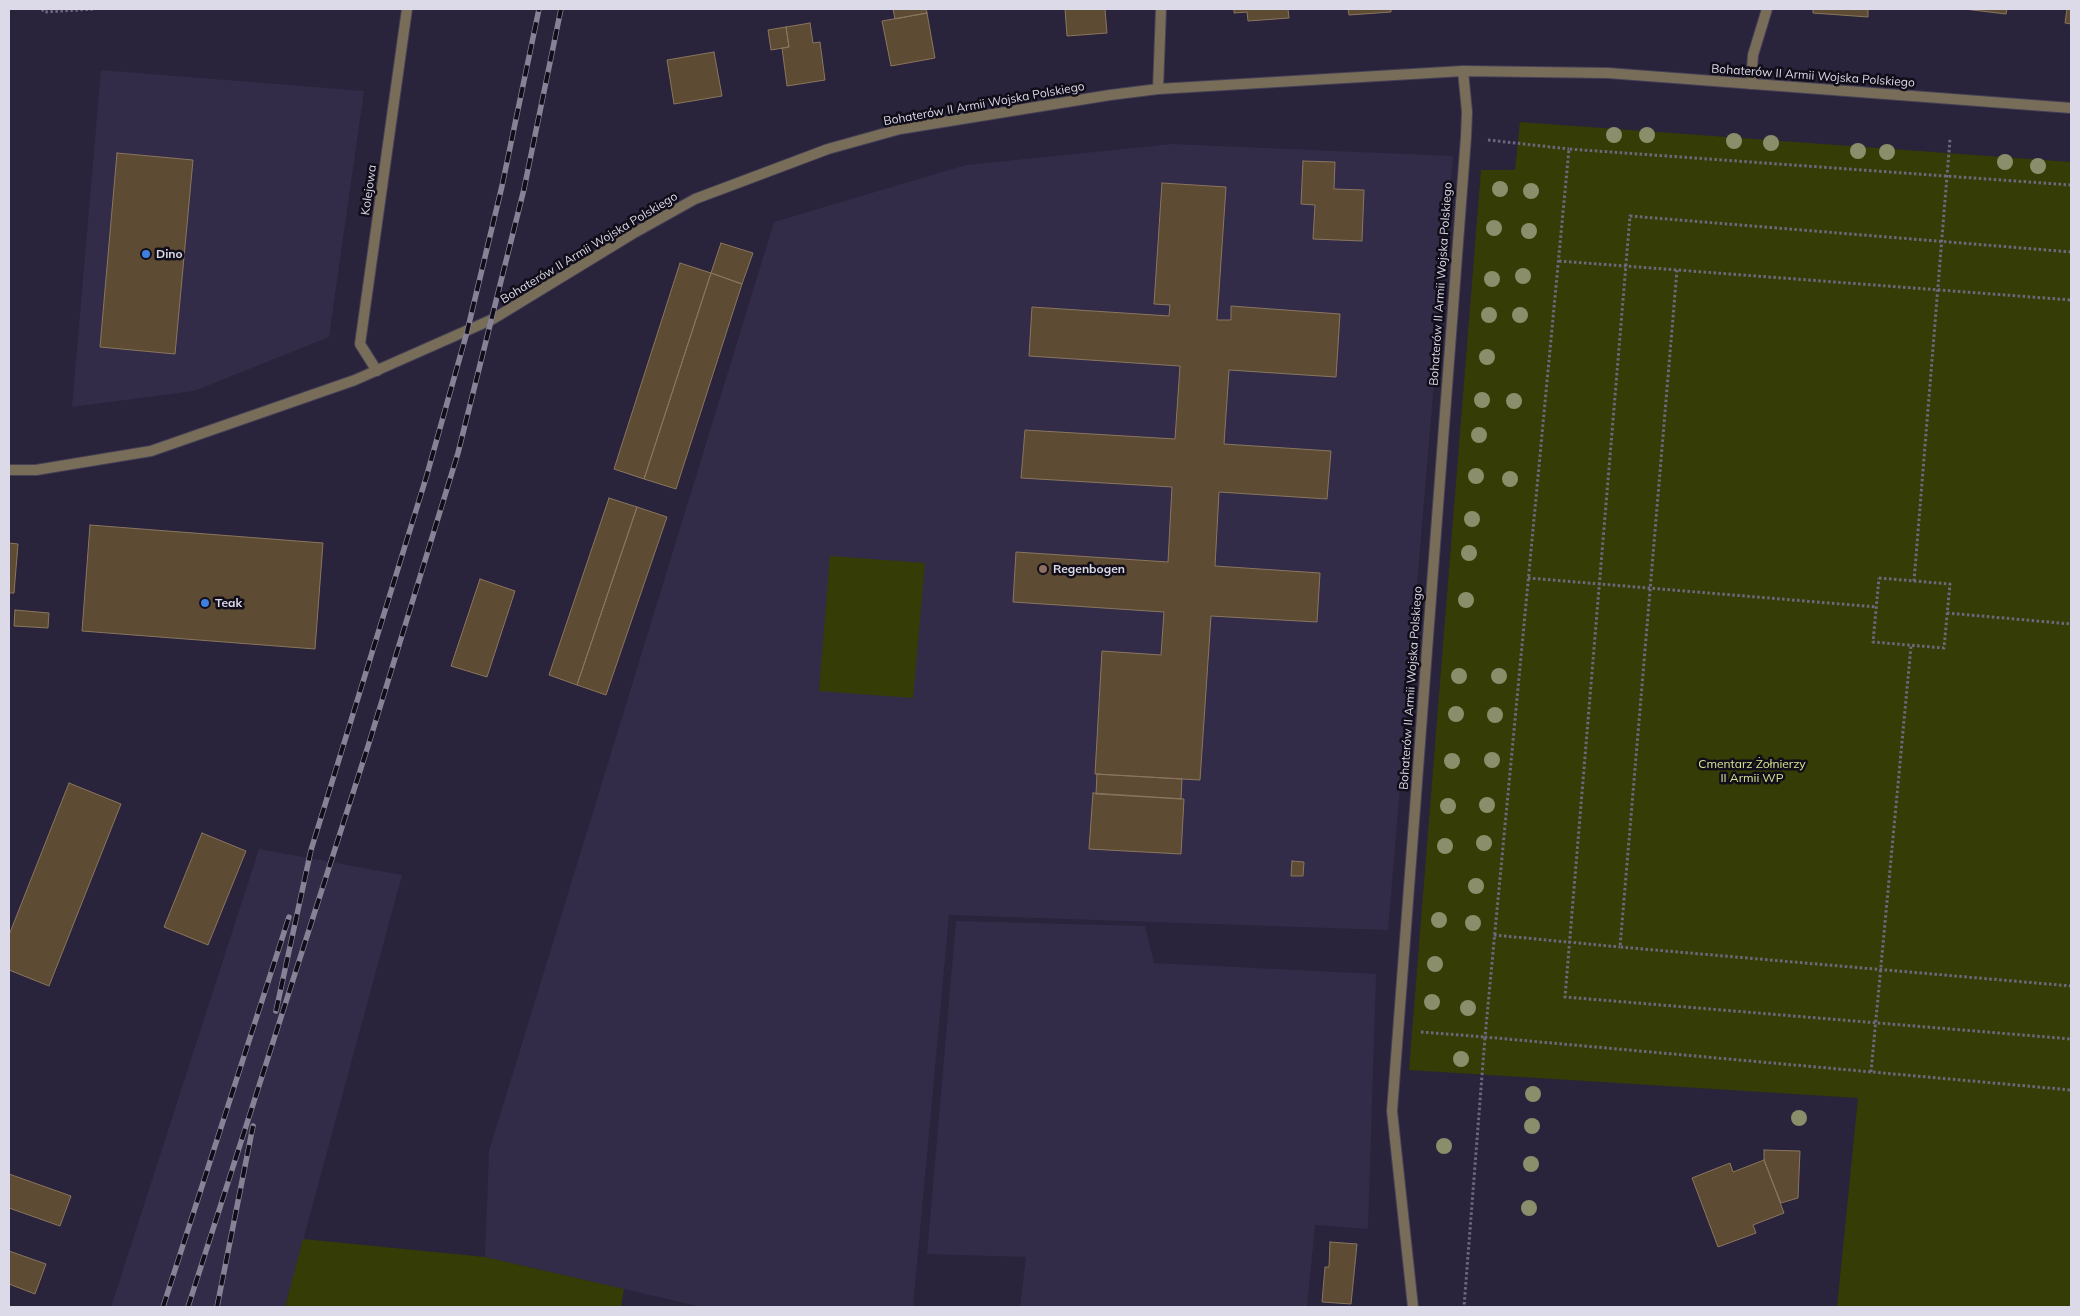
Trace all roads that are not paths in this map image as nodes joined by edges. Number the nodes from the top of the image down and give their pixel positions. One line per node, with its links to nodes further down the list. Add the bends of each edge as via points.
1 (407, 9): 8 (street, Kolejowa, via 360,344)
2 (1161, 9): 6 (street)
3 (1767, 9): 5 (street, via 1753,54)
4 (1463, 71): 5 (street, Bohaterów II Armii Wojska Polskiego, via 1608,74); 6 (street, Bohaterów II Armii Wojska Polskiego); 10 (street, Bohaterów II Armii Wojska Polskiego, via 1466,137 1392,1111)
5 (1750, 84): 7 (street, Bohaterów II Armii Wojska Polskiego)
6 (1158, 89): 8 (street, Bohaterów II Armii Wojska Polskiego, via 900,129 828,149 695,199 493,319)
7 (2071, 108)
8 (377, 371): 9 (street, Bohaterów II Armii Wojska Polskiego, via 151,451 36,470)
9 (9, 470)
10 (1413, 1307)

